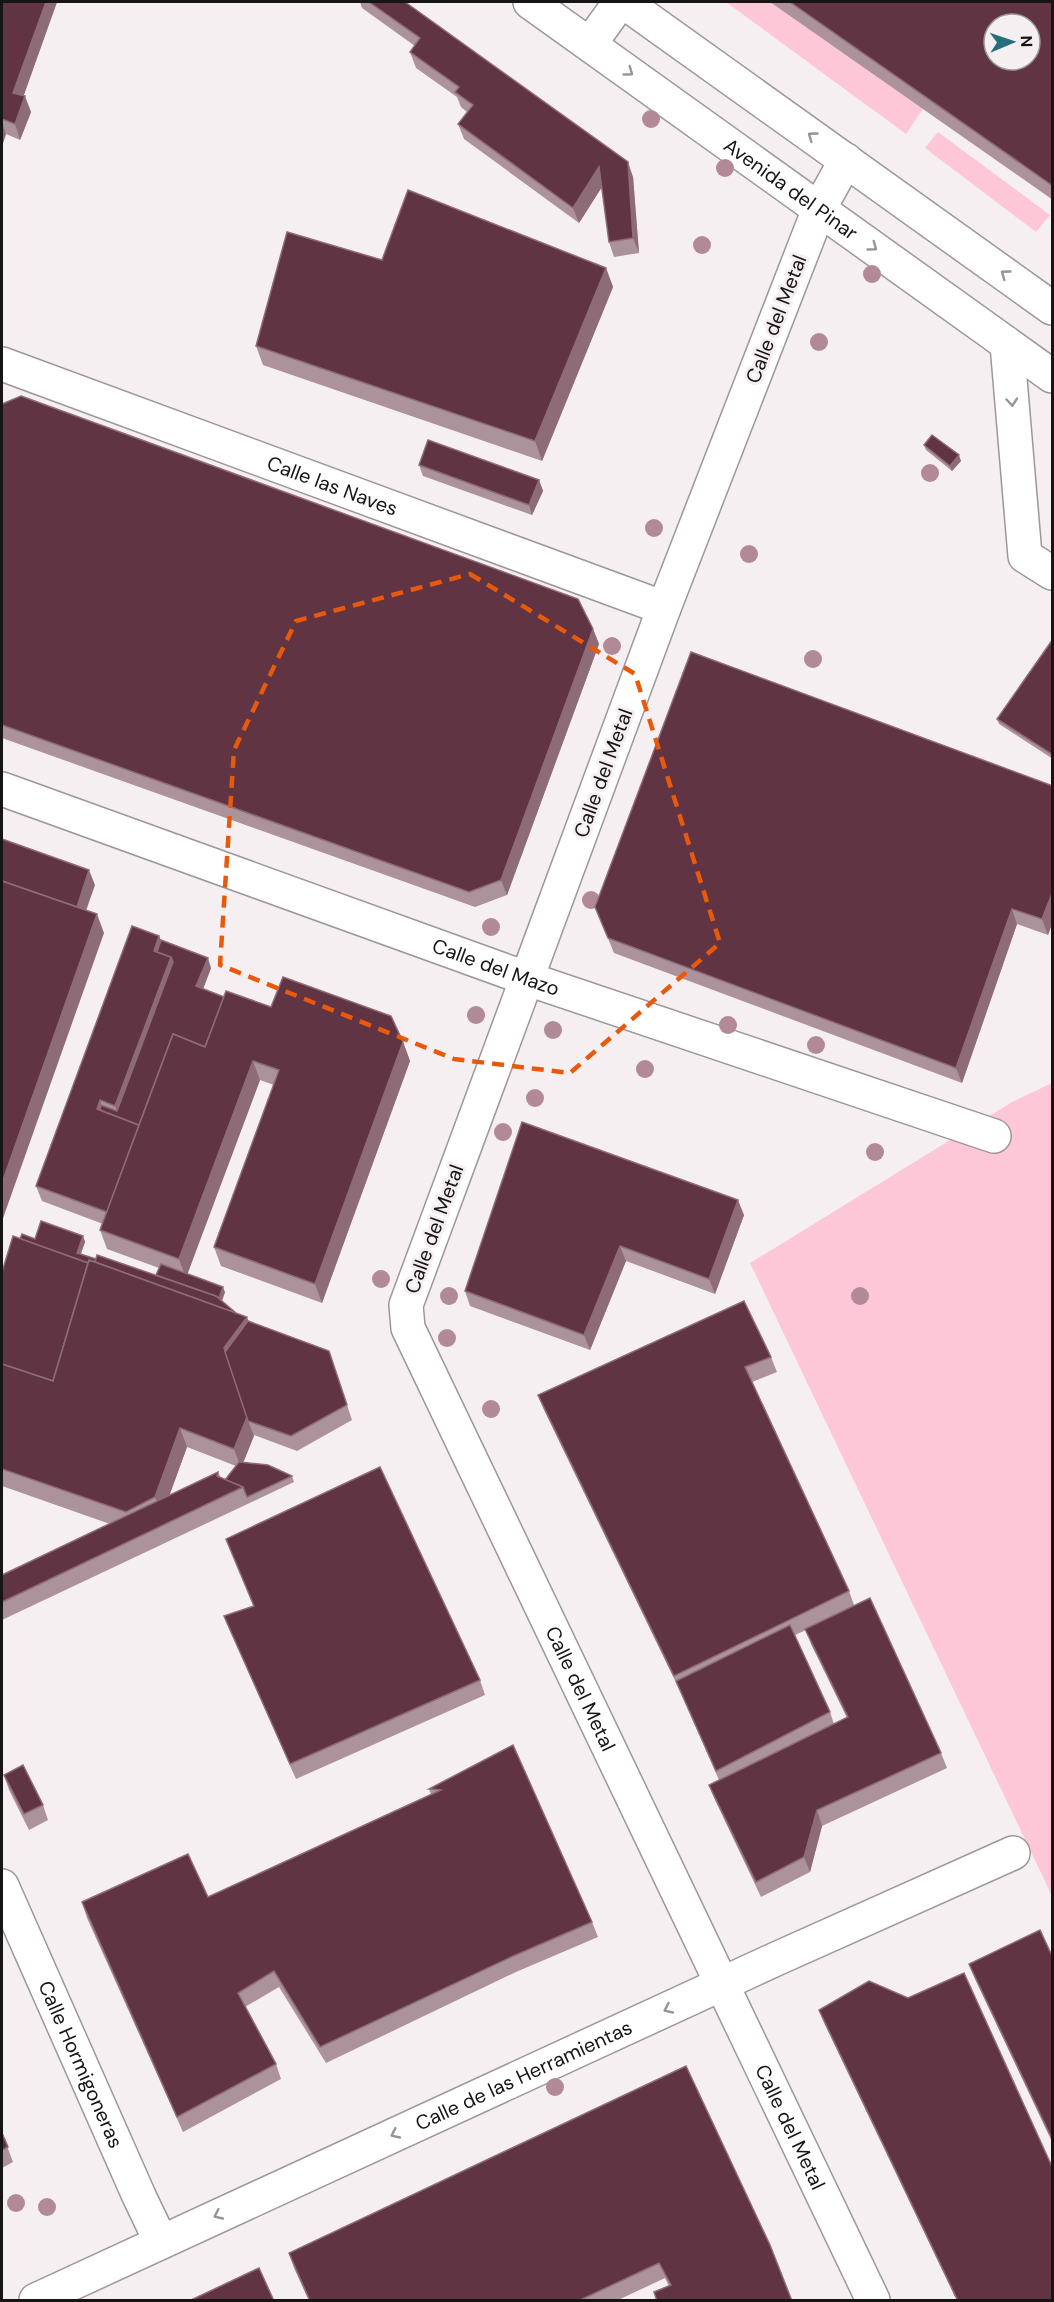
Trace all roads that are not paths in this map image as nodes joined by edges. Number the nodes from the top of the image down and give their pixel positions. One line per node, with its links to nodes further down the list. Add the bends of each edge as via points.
1 (530, 2): 3 (street, Avenida del Pinar)
2 (622, 2): 3 (street); 4 (street, one-way to 2)
3 (590, 44): 5 (street, Avenida del Pinar, one-way to 5)
4 (846, 160): 5 (street, Calle del Metal); 6 (street, one-way to 4)
5 (819, 209): 7 (street, Avenida del Pinar, one-way to 7); 11 (street, Calle del Metal)
6 (1053, 308)
7 (1007, 344): 9 (street, Avenida del Pinar); 10 (street, one-way to 10, via 1025,556)
8 (2, 364): 11 (street, Calle las Naves)
9 (1053, 376)
10 (1053, 573)
11 (664, 608): 13 (street, Calle del Metal)
12 (2, 789): 13 (street, Calle del Mazo)
13 (528, 979): 14 (street, Calle del Mazo); 17 (street, Calle del Metal, via 406,1305 408,1328)
14 (994, 1136)
15 (1012, 1853): 17 (street, Calle de las Herramientas)
16 (2, 1886): 18 (street, Calle Hormigoneras)
17 (721, 1985): 18 (street, Calle de las Herramientas, one-way to 18); 20 (street, Calle del Metal)
18 (161, 2242): 19 (street, Calle de las Herramientas)
19 (36, 2301)
20 (873, 2301)

